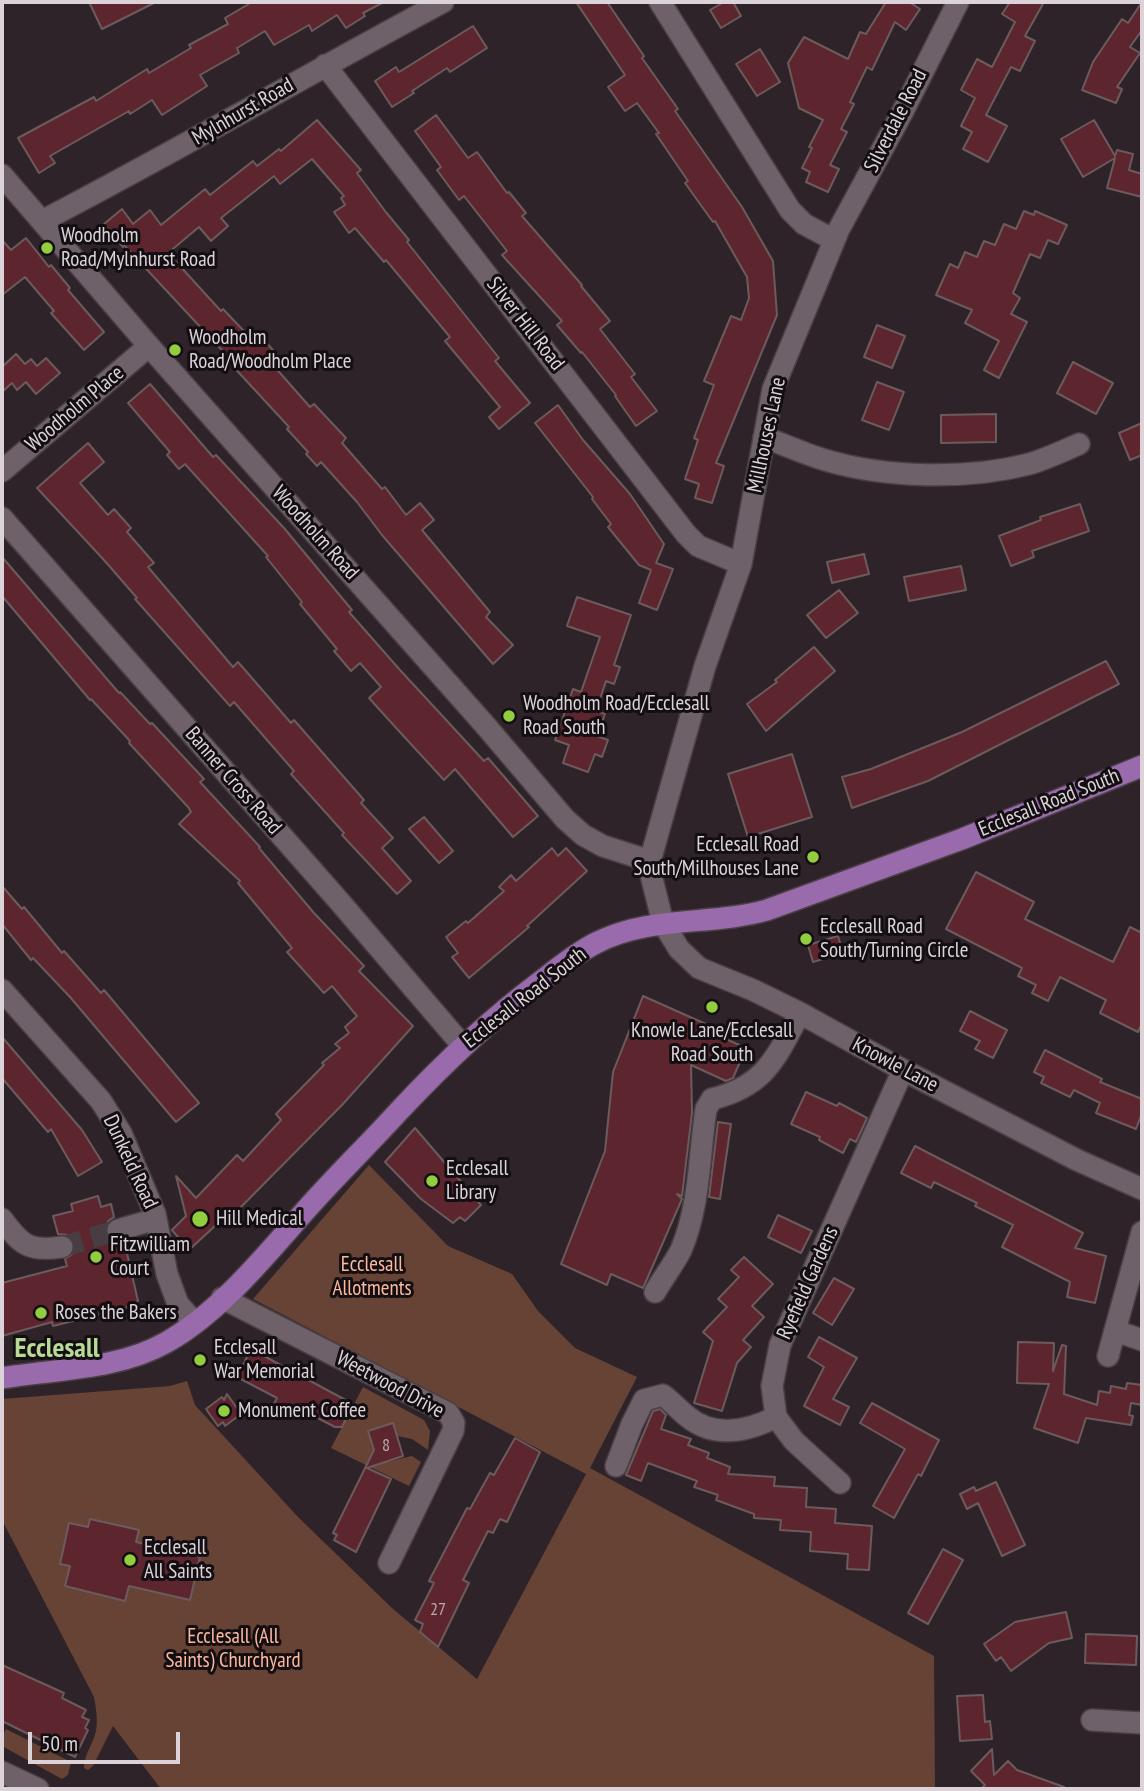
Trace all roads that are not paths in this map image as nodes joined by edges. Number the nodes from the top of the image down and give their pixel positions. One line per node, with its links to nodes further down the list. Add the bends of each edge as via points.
1 (443, 2): 4 (street, Mylnhurst Road)
2 (660, 2): 7 (street, via 790,210 804,224)
3 (958, 2): 7 (street, Silverdale Road)
4 (325, 65): 6 (street, Mylnhurst Road); 13 (street, Silver Hill Road, via 687,534 698,546)
5 (2, 175): 6 (street, Woodholm Road)
6 (42, 221): 8 (street, Woodholm Road)
7 (834, 240): 9 (street, Millhouses Lane, via 773,388)
8 (149, 346): 11 (street, Woodholm Place); 15 (street, Woodholm Road, via 565,819 603,846)
9 (764, 438): 10 (street, via 846,465 922,474 1007,469); 13 (street, Millhouses Lane)
10 (1079, 444)
11 (2, 471)
12 (2, 518): 19 (street, Banner Cross Road)
13 (741, 564): 15 (street, Millhouses Lane, via 705,667)
14 (1142, 766): 16 (main road, Ecclesall Road South, via 962,839 777,906 741,916)
15 (650, 861): 16 (street, Millhouses Lane)
16 (663, 923): 18 (street, Knowle Lane, via 679,949 699,968); 19 (main road, Ecclesall Road South, via 595,943 505,1008)
17 (2, 990): 23 (street, Dunkeld Road, via 102,1101 126,1143)
18 (800, 1013): 20 (street, Knowle Lane); 27 (street, via 775,1058 752,1084 712,1099 706,1109 698,1191 690,1220 680,1250)
19 (463, 1046): 28 (main road, Ecclesall Road South)
20 (903, 1070): 21 (street, Knowle Lane); 34 (street, Ryefield Gardens, via 780,1345 772,1386)
21 (1142, 1189)
22 (2, 1219): 26 (street, via 21,1243 40,1250)
23 (156, 1219): 24 (street); 29 (street, Dunkeld Road, via 178,1304)
24 (118, 1230)
25 (1142, 1232): 30 (street)
26 (62, 1247)
27 (655, 1292)
28 (222, 1298): 29 (main road, Ecclesall Road South); 37 (street, Weetwood Drive, via 448,1413 453,1431)
29 (195, 1323): 33 (main road, Ecclesall Road South, via 132,1358)
30 (1116, 1331): 31 (street); 32 (street)
31 (1142, 1340)
32 (1108, 1356)
33 (2, 1378)
34 (776, 1417): 35 (street, via 755,1428 729,1432 689,1418 663,1395 644,1400); 36 (street, via 794,1441)
35 (616, 1466)
36 (840, 1483)
37 (389, 1563)
38 (1092, 1720): 39 (street)
39 (1142, 1723)
40 (2, 1772): 41 (street)
41 (38, 1789)

